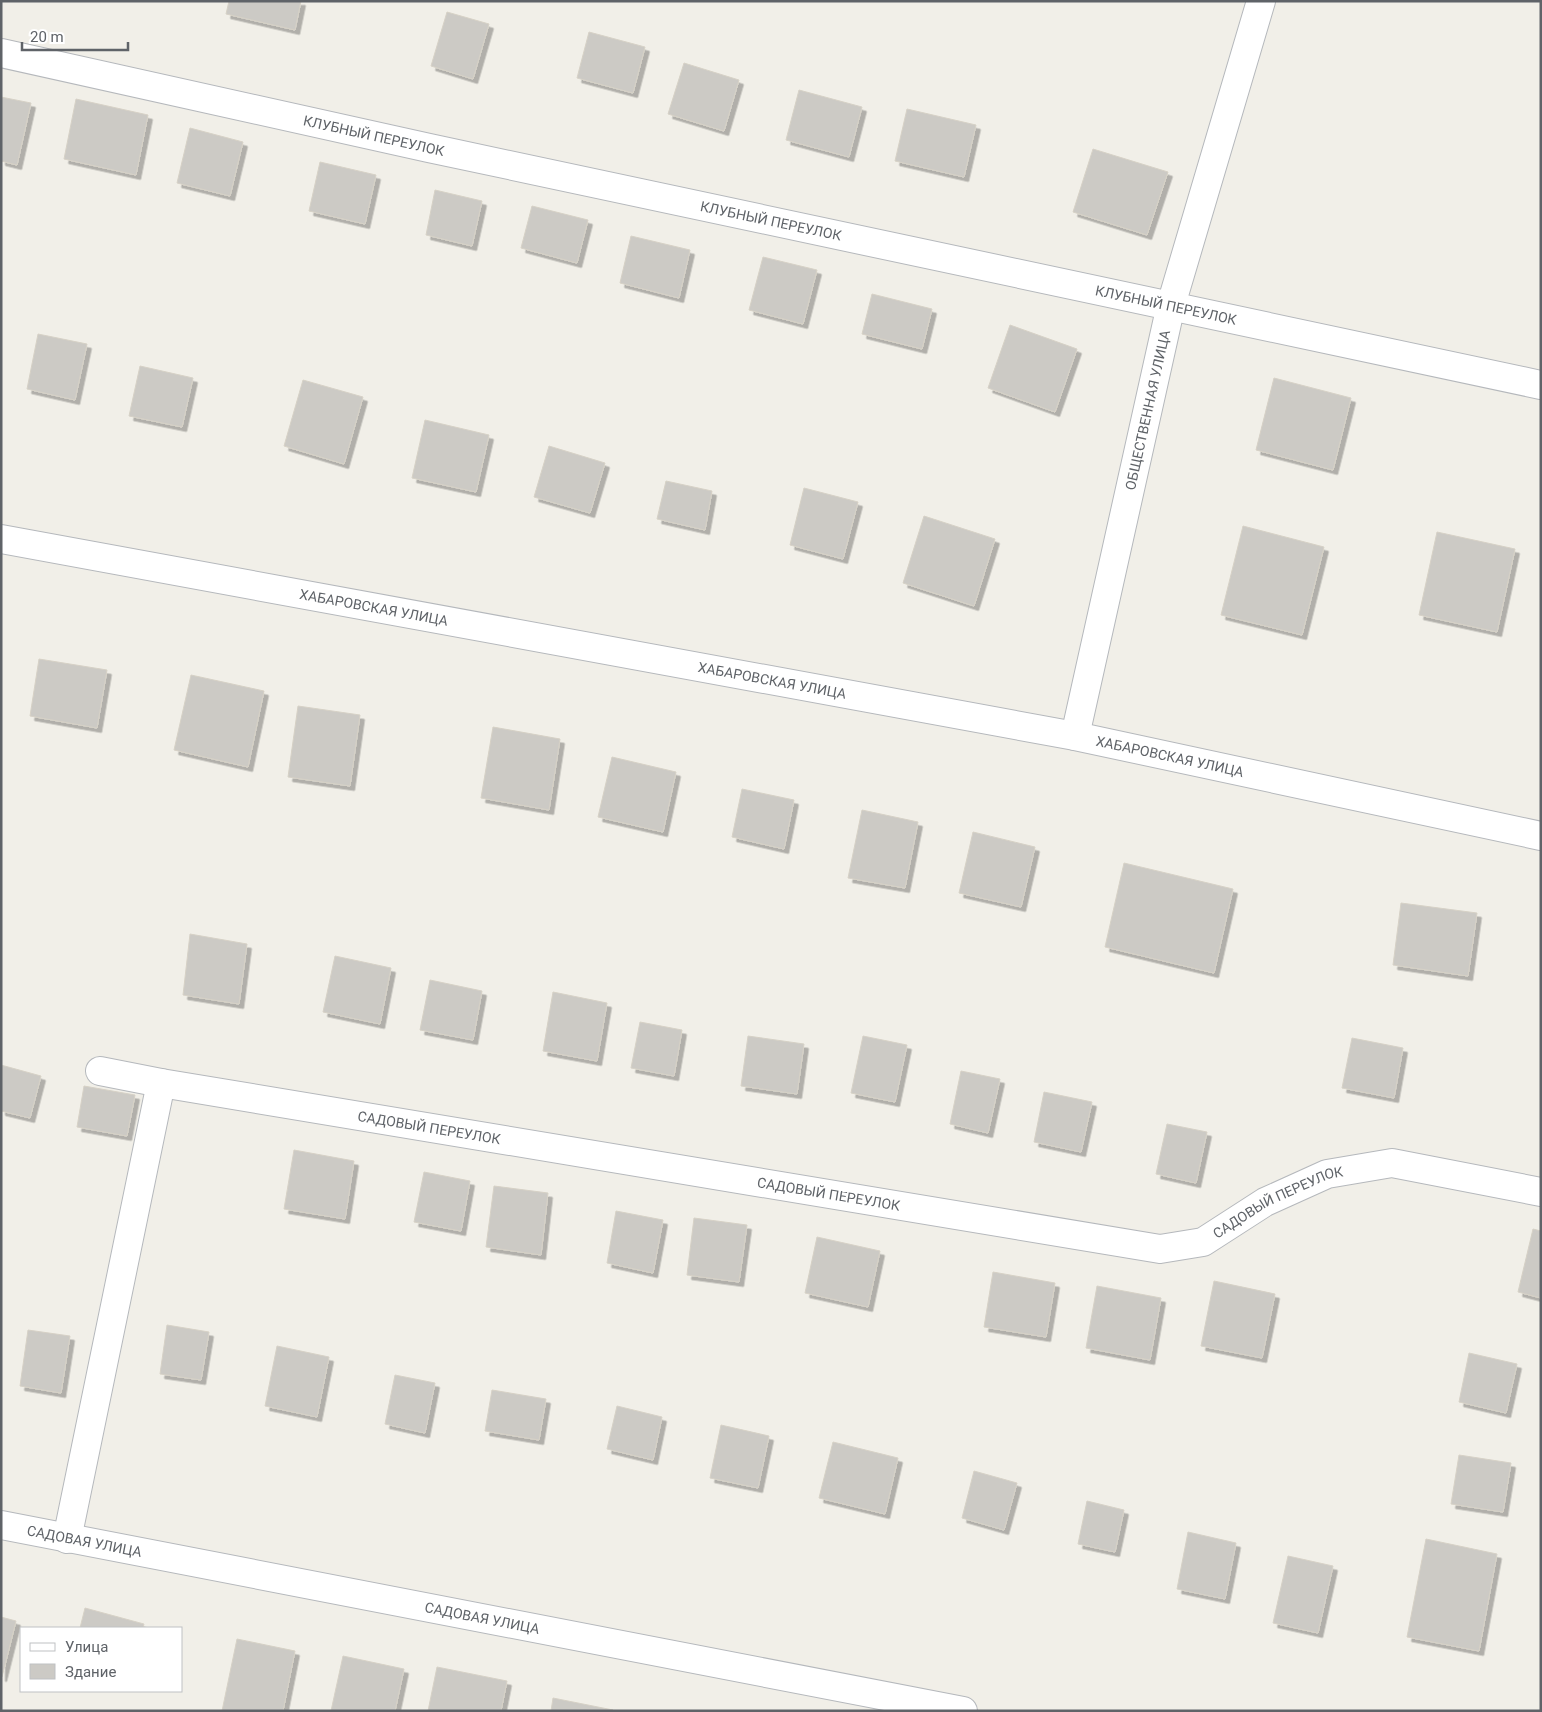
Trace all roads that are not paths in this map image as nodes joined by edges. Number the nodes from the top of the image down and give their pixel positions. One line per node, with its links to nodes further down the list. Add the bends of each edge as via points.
1 (1261, 1): 3 (street, ОБЩЕСТВЕННАЯ УЛИЦА)
2 (1, 53): 3 (street, КЛУБНЫЙ ПЕРЕУЛОК, via 439,150)
3 (1171, 305): 4 (street, КЛУБНЫЙ ПЕРЕУЛОК); 6 (street, ОБЩЕСТВЕННАЯ УЛИЦА)
4 (1541, 385)
5 (1, 539): 6 (street, ХАБАРОВСКАЯ УЛИЦА)
6 (1075, 736): 7 (street, ХАБАРОВСКАЯ УЛИЦА)
7 (1541, 836)
8 (100, 1071): 9 (street, САДОВЫЙ ПЕРЕУЛОК)
9 (161, 1083): 10 (street, САДОВЫЙ ПЕРЕУЛОК, via 1160,1249 1203,1242 1265,1202 1327,1174 1392,1163); 12 (street)
10 (1541, 1192)
11 (1, 1525): 12 (street, САДОВАЯ УЛИЦА)
12 (67, 1539): 13 (street, САДОВАЯ УЛИЦА)
13 (963, 1711)

